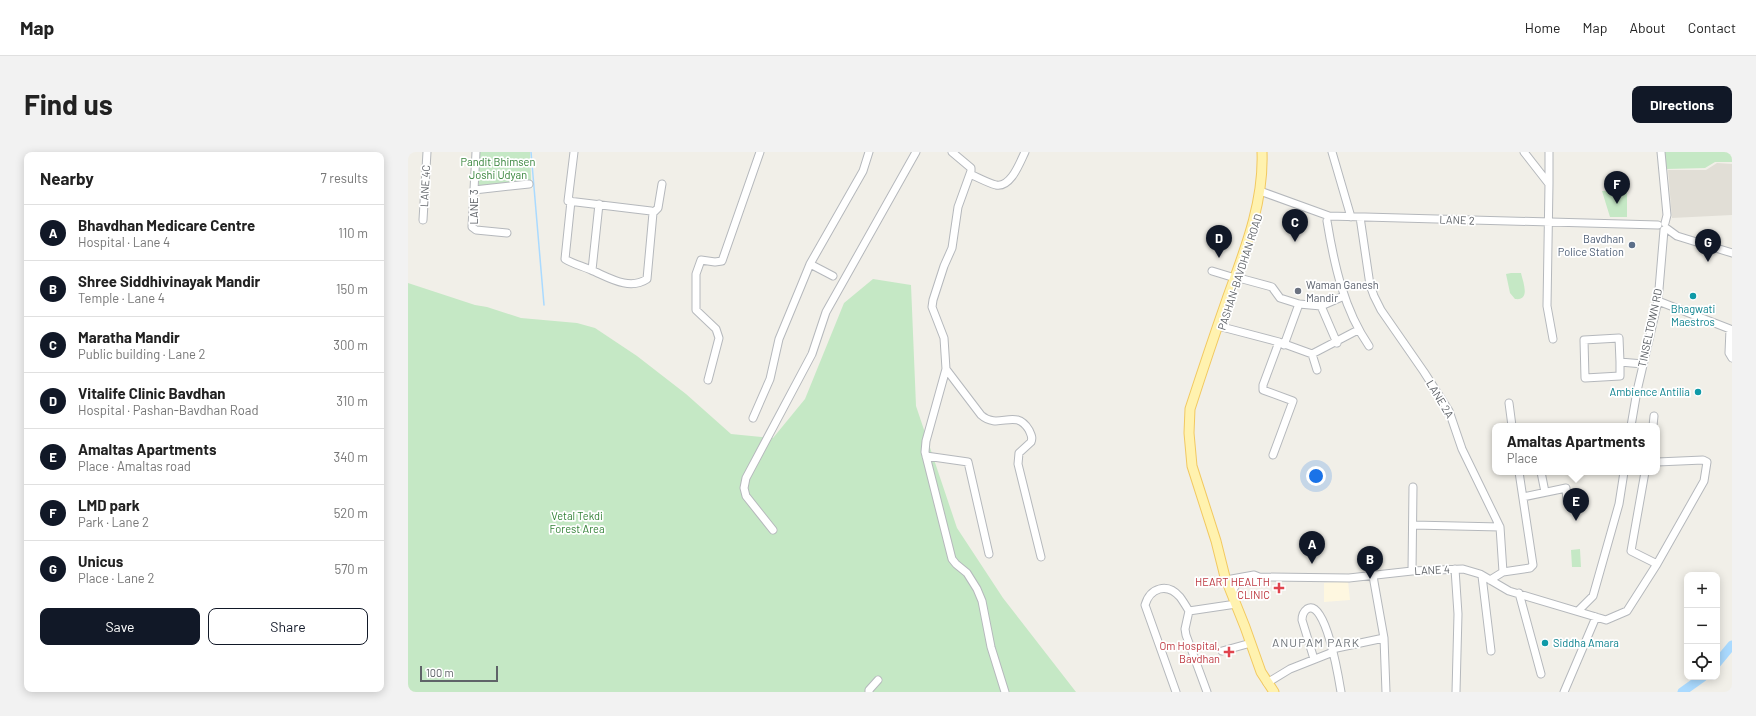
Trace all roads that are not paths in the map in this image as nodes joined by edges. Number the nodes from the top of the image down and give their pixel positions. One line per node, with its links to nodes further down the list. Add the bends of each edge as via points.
1 (427, 152): 26 (street, LANE 4C)
2 (476, 152): 19 (street, LANE 3)
3 (574, 152): 21 (street)
4 (760, 152): 54 (street, via 722,261 701,260 696,274 696,310 716,329 719,338)
5 (869, 152): 32 (street, via 863,170)
6 (916, 152): 74 (street, via 826,312 812,354 746,478 746,496)
7 (952, 152): 15 (street, via 970,168)
8 (1025, 152): 15 (street, via 1012,177 1002,185)
9 (1262, 152): 20 (main road, PASHAN-BAVDHAN ROAD)
10 (1267, 152): 20 (main road, PASHAN-BAVDHAN ROAD)
11 (1332, 152): 24 (street)
12 (1524, 152): 18 (street)
13 (1549, 152): 18 (street)
14 (1661, 152): 29 (street, TINSELTOWN RD, via 1667,215)
15 (970, 174): 52 (street, via 958,208 952,248 932,307 944,338)
16 (530, 184): 19 (street)
17 (662, 184): 23 (street, via 658,208)
18 (1549, 184): 28 (street)
19 (474, 190): 30 (street, LANE 3, via 473,229)
20 (1262, 192): 24 (street, LANE 2, via 1329,216); 36 (main road, PASHAN-BAVDHAN ROAD, via 1254,235)
21 (569, 201): 22 (street); 33 (street, via 565,259)
22 (599, 204): 23 (street); 33 (street)
23 (653, 212): 33 (street, via 647,279 626,283)
24 (1351, 217): 25 (street, LANE 2)
25 (1360, 217): 28 (street, LANE 2); 73 (street, LANE 2A, via 1370,285 1374,296 1449,411 1462,449)
26 (423, 220)
27 (1327, 221): 37 (street)
28 (1549, 223): 29 (street, LANE 2); 43 (street, via 1547,306)
29 (1663, 226): 31 (street, LANE 2, via 1677,236); 38 (street, TINSELTOWN RD)
30 (507, 232)
31 (1732, 253)
32 (810, 264): 35 (street); 57 (street, via 779,339 770,379)
33 (592, 270)
34 (1212, 271): 36 (street)
35 (833, 276)
36 (1237, 278): 39 (street, via 1272,287 1280,298); 41 (main road, PASHAN-BAVDHAN ROAD); 44 (main road, PASHAN-BAVDHAN ROAD)
37 (1344, 296): 40 (street); 42 (street)
38 (1658, 301): 49 (street, via 1730,328 1729,353); 51 (street, TINSELTOWN RD)
39 (1298, 304): 40 (street); 46 (street)
40 (1321, 306): 45 (street)
41 (1222, 327): 44 (main road, PASHAN-BAVDHAN ROAD, via 1218,338); 46 (street)
42 (1358, 330): 45 (street); 47 (street)
43 (1553, 339)
44 (1213, 342): 84 (main road, PASHAN-BAVDHAN ROAD, via 1190,409 1189,433 1192,466)
45 (1337, 343): 48 (street)
46 (1282, 344): 48 (street); 61 (street, via 1263,385 1263,390 1293,401)
47 (1369, 346)
48 (1312, 354): 53 (street)
49 (1732, 358)
50 (1620, 362): 50 (street, via 1620,376 1586,378 1584,340 1618,338); 51 (street)
51 (1644, 364): 59 (street, TINSELTOWN RD)
52 (946, 369): 62 (street, via 926,441); 76 (street, via 986,420 998,422 1016,419 1025,425 1032,436 1031,442 1019,453 1018,464)
53 (1317, 370)
54 (708, 380)
55 (1509, 403): 58 (street)
56 (1654, 416): 60 (street)
57 (753, 418)
58 (1512, 423)
59 (1632, 423)
60 (1653, 423)
61 (1273, 455)
62 (926, 456): 75 (street, via 968,462); 102 (street, via 952,559 967,573 982,601 991,647)
63 (1660, 462): 77 (street, via 1703,460 1708,464 1704,481)
64 (1519, 475): 70 (street)
65 (1542, 475): 69 (street)
66 (1624, 475): 90 (street, via 1619,504 1593,596)
67 (1644, 475): 77 (street, via 1631,551)
68 (1413, 487): 72 (street)
69 (1545, 492): 70 (street); 71 (street, via 1566,488)
70 (1523, 497): 80 (street, via 1532,565 1530,568)
71 (1567, 502)
72 (1413, 525): 73 (street); 79 (street)
73 (1500, 527): 80 (street, LANE 2A)
74 (773, 530)
75 (989, 554)
76 (1041, 558)
77 (1657, 564): 91 (street, via 1626,611 1606,620)
78 (1455, 569): 79 (street, LANE 4); 82 (street, LANE 4); 108 (street, via 1458,614)
79 (1412, 571): 81 (street, LANE 4)
80 (1503, 572): 85 (street)
81 (1372, 576): 83 (street, LANE 4); 92 (street)
82 (1482, 576): 85 (street, LANE 4); 96 (street)
83 (1259, 577): 84 (street, LANE 4, via 1254,575); 86 (street, LANE 4, via 1255,581 1236,584)
84 (1226, 580): 86 (main road, PASHAN-BAVDHAN ROAD)
85 (1490, 580): 87 (street, LANE 4, via 1509,591)
86 (1232, 593): 88 (main road, PASHAN-BAVDHAN ROAD)
87 (1519, 593): 90 (street, LANE 4); 98 (street)
88 (1236, 604): 89 (street); 93 (main road, PASHAN-BAVDHAN ROAD)
89 (1189, 610): 103 (street, via 1179,596 1163,589 1150,594 1145,605); 104 (street, via 1186,635)
90 (1578, 611): 91 (street, LANE 4)
91 (1596, 617): 109 (street)
92 (1384, 638): 94 (street); 107 (street)
93 (1250, 642): 95 (street); 100 (main road, PASHAN-BAVDHAN ROAD)
94 (1332, 650): 97 (street); 97 (street, via 1322,617 1316,609 1306,610 1302,620); 106 (street)
95 (1222, 651)
96 (1490, 651)
97 (1314, 659): 100 (street, via 1290,669)
98 (1541, 674)
99 (878, 680): 101 (street)
100 (1267, 683): 105 (main road, PASHAN-BAVDHAN ROAD)
101 (869, 692)
102 (1005, 692)
103 (1176, 692)
104 (1207, 692)
105 (1274, 692)
106 (1341, 692)
107 (1386, 692)
108 (1456, 692)
109 (1564, 692)

